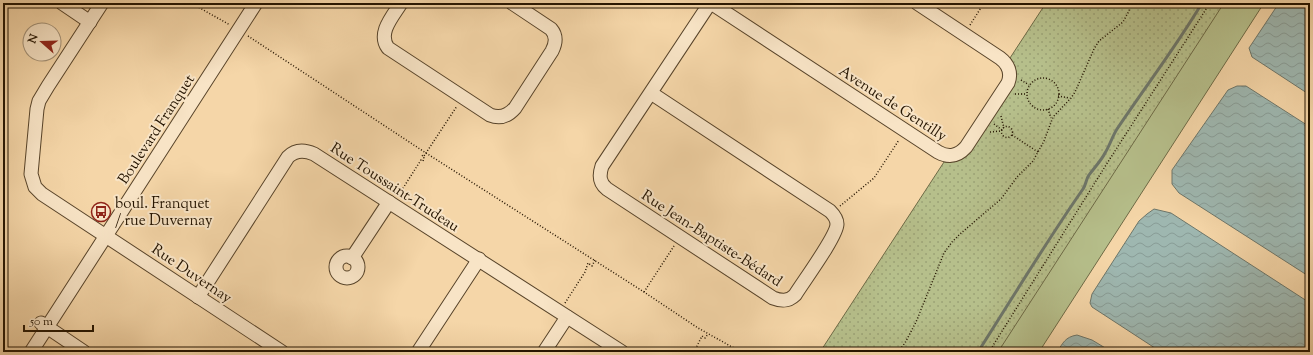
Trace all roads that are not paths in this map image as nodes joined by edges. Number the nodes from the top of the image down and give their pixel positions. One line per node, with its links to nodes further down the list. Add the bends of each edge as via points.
1 (62, 3): 9 (street)
2 (102, 3): 9 (street, Rue Duvernay)
3 (247, 3): 12 (street, Boulevard Franquet)
4 (256, 3): 12 (street, Boulevard Franquet)
5 (401, 3): 6 (street, via 384,32 388,48 490,115 500,117 509,114 515,108 552,51 555,41 551,29)
6 (512, 3)
7 (711, 3): 8 (street, Avenue de Gentilly, via 938,152 949,156 956,155 963,151 974,136 1008,83 1010,72 1000,58); 10 (street, Rue Jean-Baptiste-Bédard)
8 (917, 3)
9 (90, 22): 12 (street, Rue Duvernay, via 39,101 31,174 35,186 42,194)
10 (650, 93): 10 (street, Rue Jean-Baptiste-Bédard, via 835,216 837,224 833,236 790,299 783,301 772,298 603,186 600,179 602,166)
11 (393, 201): 13 (street); 14 (street, Rue Toussaint-Trudeau); 15 (street, Rue Toussaint-Trudeau, via 314,154 300,151 292,154)
12 (103, 234): 15 (street, Rue Duvernay); 17 (street, Boulevard Franquet)
13 (352, 258)
14 (479, 259): 16 (street, Rue Toussaint-Trudeau); 22 (street)
15 (198, 297): 21 (street, Rue Duvernay)
16 (565, 311): 23 (street); 24 (street, Rue Toussaint-Trudeau)
17 (44, 325): 18 (street, Boulevard Franquet); 19 (street, Boulevard Franquet); 20 (street)
18 (22, 352)
19 (30, 352)
20 (84, 352)
21 (282, 352)
22 (418, 352)
23 (544, 352)
24 (622, 352)

